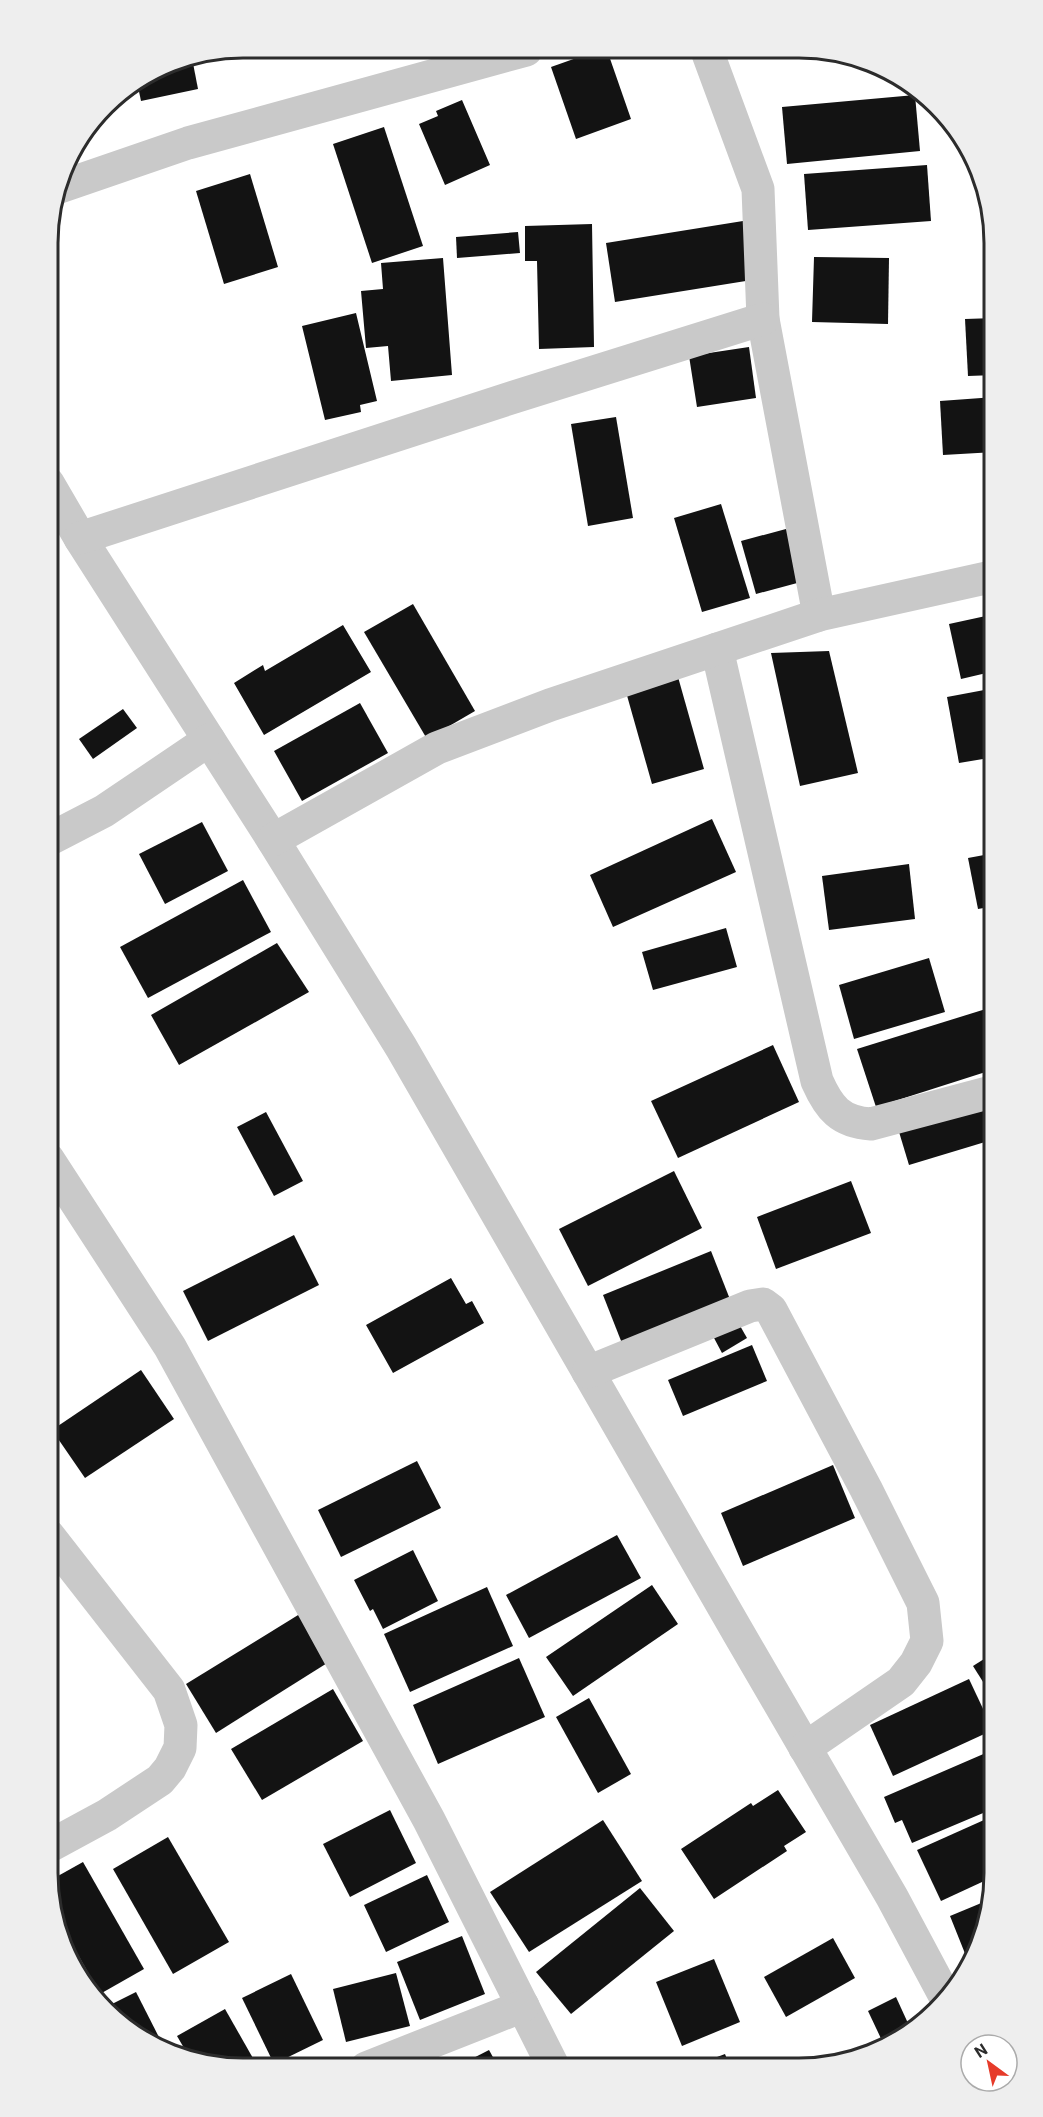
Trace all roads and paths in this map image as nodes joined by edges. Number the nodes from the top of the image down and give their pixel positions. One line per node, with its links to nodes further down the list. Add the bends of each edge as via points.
1 (493, 59): 3 (street, via 188,143)
2 (710, 59): 4 (street, via 758,189)
3 (69, 184)
4 (763, 319): 6 (street); 8 (street)
5 (59, 502): 6 (street)
6 (80, 538): 10 (street)
7 (984, 578): 8 (street)
8 (819, 615): 9 (street)
9 (717, 649): 12 (street, via 437,748); 13 (street, via 817,1080 825,1099 839,1115 856,1123 871,1124)
10 (208, 740): 11 (street, via 104,811); 12 (street)
11 (59, 834)
12 (273, 840): 15 (street, via 401,1047)
13 (984, 1094)
14 (58, 1175): 20 (street, via 170,1347 429,1820)
15 (588, 1372): 17 (street); 17 (street, via 750,1306 763,1304 771,1310 923,1603 927,1641 901,1682)
16 (58, 1548): 18 (street, via 169,1690 181,1725 180,1748 160,1780)
17 (805, 1748): 19 (street)
18 (58, 1842)
19 (942, 1991)
20 (523, 2006): 21 (street); 22 (street)
21 (391, 2058)
22 (549, 2058)

